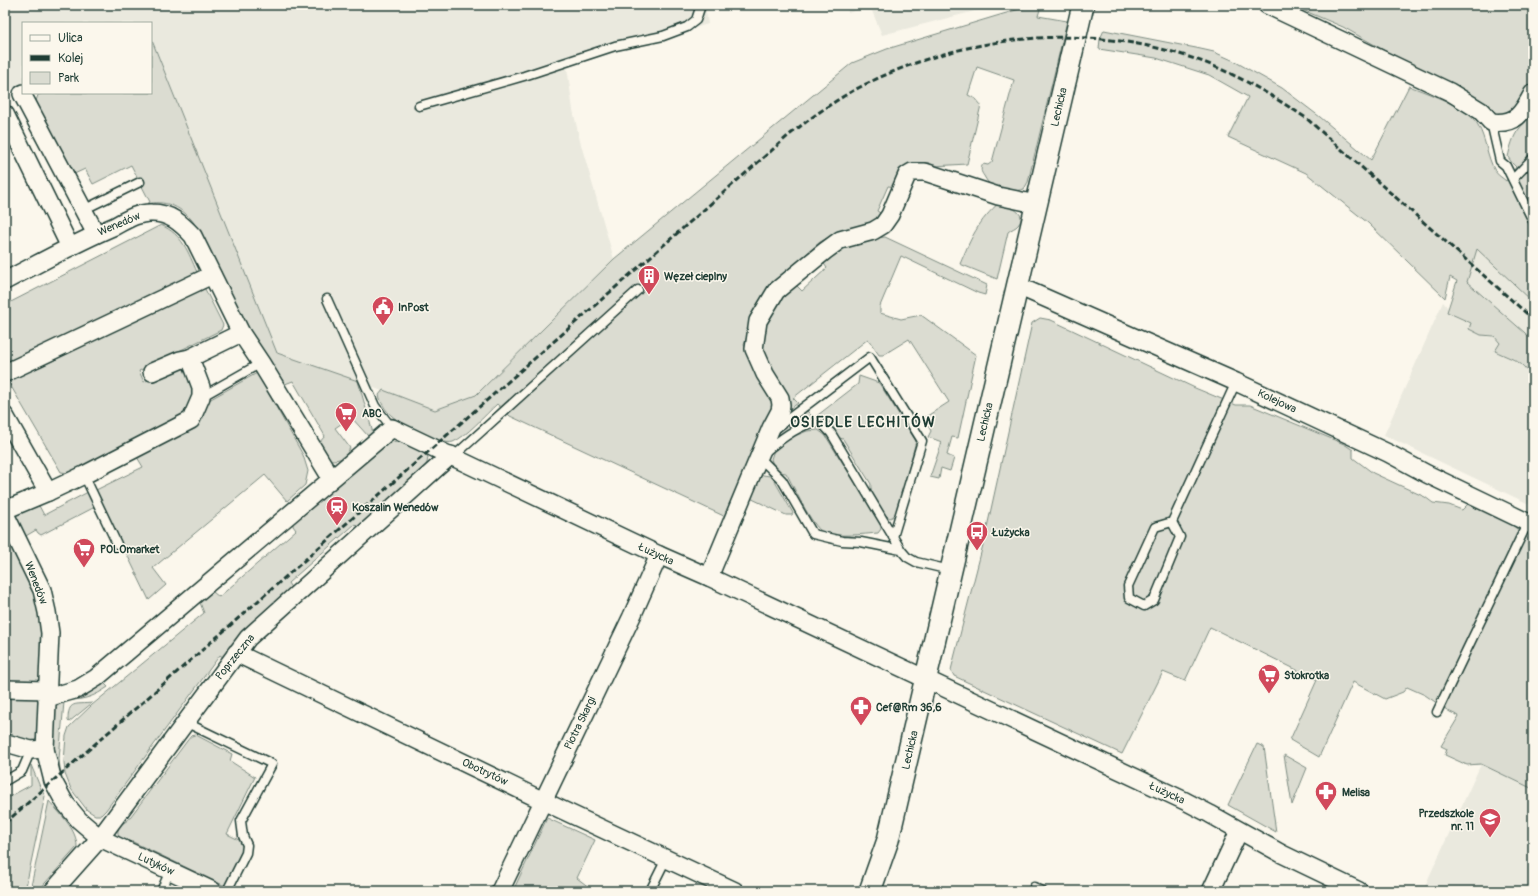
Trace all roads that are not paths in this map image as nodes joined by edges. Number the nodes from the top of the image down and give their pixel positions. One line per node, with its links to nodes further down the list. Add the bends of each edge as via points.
1 (701, 5): 6 (lane, via 696,20 687,28 615,46 524,76)
2 (1081, 5): 12 (street, Lechicka)
3 (1267, 5): 8 (street, via 1450,92 1481,111)
4 (1533, 93): 8 (street, via 1523,112 1512,120 1503,124)
5 (22, 94): 13 (street)
6 (419, 106)
7 (5, 114): 16 (street)
8 (1491, 122): 10 (lane, via 1500,161)
9 (1533, 158): 10 (lane)
10 (1513, 179): 14 (lane)
11 (140, 182): 13 (lane)
12 (1036, 204): 19 (street, Lechicka); 31 (street, via 998,196 925,172 912,172 906,175 890,215 883,225 873,231 840,240 810,262 776,291 758,321 754,349 765,374 780,398 781,405)
13 (83, 210): 15 (street)
14 (1533, 221)
15 (96, 234): 16 (street, Wenedów); 17 (street, Wenedów, via 150,212 166,214 181,223 193,236)
16 (70, 247): 18 (street, Wenedów)
17 (212, 275): 22 (street, Wenedów); 25 (street)
18 (5, 281)
19 (1018, 286): 27 (street, Kolejowa); 45 (street, Lechicka)
20 (638, 290): 32 (lane)
21 (328, 299): 30 (lane, via 375,406)
22 (241, 333): 23 (street); 24 (street, Wenedów)
23 (190, 358): 26 (street); 28 (street, via 201,388)
24 (261, 363): 28 (lane); 35 (street, Wenedów)
25 (5, 372)
26 (152, 372)
27 (1236, 382): 38 (lane); 40 (street, Kolejowa)
28 (201, 397): 34 (street, via 191,420)
29 (5, 416): 36 (street)
30 (392, 428): 32 (street, Łużycka); 35 (street)
31 (768, 435): 33 (street); 41 (lane, via 870,357 922,441)
32 (452, 456): 44 (street, Łużycka); 47 (street, Poprzeczna, via 248,638)
33 (759, 457): 41 (lane, via 780,439 802,427 820,423 831,433); 43 (lane, via 782,480 813,534 842,542 861,542); 46 (street)
34 (84, 475): 36 (street); 42 (lane)
35 (331, 478): 50 (street, via 96,678 78,689)
36 (48, 492): 37 (street)
37 (5, 510)
38 (1172, 522): 38 (lane, via 1180,537 1154,600 1144,606 1129,598 1128,586 1155,527)
39 (7, 523): 50 (street, Wenedów, via 42,590 50,633)
40 (1530, 523): 51 (lane)
41 (893, 537): 43 (lane)
42 (118, 544)
43 (901, 550): 45 (lane, via 916,562)
44 (659, 555): 46 (street, Łużycka); 56 (street, Piotra Skargi)
45 (951, 570): 48 (street, Lechicka)
46 (709, 577): 48 (street, Łużycka)
47 (236, 653): 52 (street, Poprzeczna); 56 (street, Obotrytów)
48 (926, 680): 57 (street, Łużycka, via 1185,801); 59 (street, Lechicka)
49 (5, 689): 50 (street)
50 (47, 694): 54 (street, Wenedów)
51 (1437, 712)
52 (185, 722): 58 (street, Poprzeczna); 66 (lane, via 272,764 241,821 247,844 246,853)
53 (5, 746): 54 (street, via 10,744)
54 (38, 750): 55 (lane, via 22,771); 58 (street, Wenedów, via 65,803 79,820)
55 (5, 781)
56 (544, 800): 60 (street, Obotrytów); 67 (street, Piotra Skargi)
57 (1239, 831): 73 (street); 74 (street, Łużycka)
58 (100, 838): 61 (street, Lutyków); 63 (street, Poprzeczna)
59 (888, 840): 70 (street, Lechicka); 71 (street, Lechicka)
60 (666, 859): 68 (lane); 69 (street, Obotrytów)
61 (170, 871): 64 (lane); 65 (street, Lutyków)
62 (1034, 887): 72 (lane)
63 (53, 891)
64 (161, 891)
65 (213, 891)
66 (228, 891)
67 (500, 891)
68 (650, 891)
69 (735, 891)
70 (870, 891)
71 (882, 891)
72 (1042, 891)
73 (1211, 891)
74 (1359, 891)

